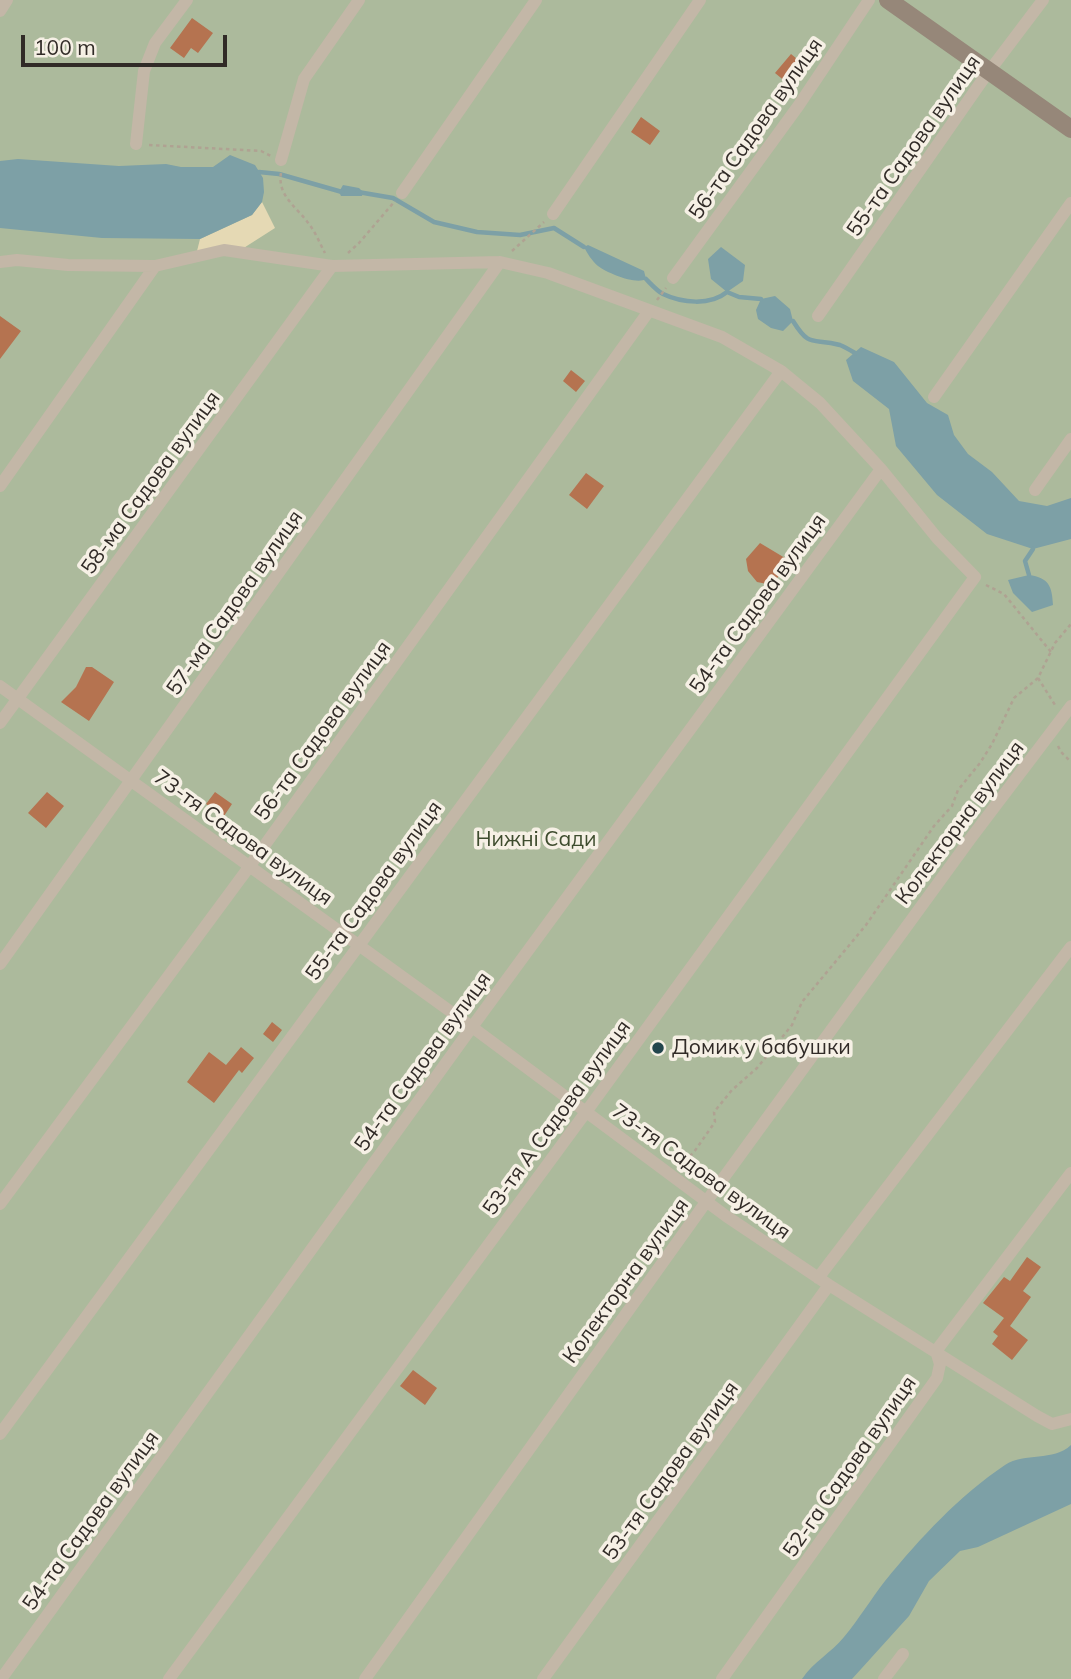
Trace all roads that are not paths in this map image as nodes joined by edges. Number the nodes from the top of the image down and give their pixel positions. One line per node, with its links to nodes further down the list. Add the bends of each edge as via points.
1 (7, 0): 9 (street)
2 (187, 0): 12 (street, via 155,43 144,71)
3 (359, 0): 13 (street, via 304,79)
4 (536, 0): 14 (street)
5 (701, 0): 16 (street)
6 (869, 0): 21 (street, 56-та Садова вулиця)
7 (888, 0): 10 (street)
8 (1043, 0): 10 (street, 55-та Садова вулиця)
9 (0, 11)
10 (988, 72): 11 (street); 23 (street, 55-та Садова вулиця)
11 (1071, 130)
12 (136, 144)
13 (281, 165)
14 (402, 193)
15 (1071, 203): 25 (street)
16 (549, 218)
17 (0, 262): 19 (street)
18 (500, 262): 20 (street); 22 (street); 34 (street, 57-ма Садова вулиця)
19 (155, 266): 20 (street, via 224,250); 28 (street)
20 (332, 266): 31 (street, 58-ма Садова вулиця)
21 (670, 282)
22 (653, 306): 24 (street, via 722,337); 35 (street, 56-та Садова вулиця)
23 (818, 316)
24 (781, 371): 27 (street, via 820,403); 36 (street, 55-та Садова вулиця)
25 (934, 397)
26 (1071, 439): 29 (street)
27 (881, 469): 39 (street, 54-та Садова вулиця); 40 (street, 53-тя А Садова вулиця, via 975,579)
28 (0, 486)
29 (1035, 490)
30 (0, 686): 31 (street, 73-тя Садова вулиця)
31 (17, 699): 33 (street, 58-ма Садова вулиця); 34 (street, 73-тя Садова вулиця)
32 (1067, 711): 42 (street, Колекторна вулиця)
33 (0, 723)
34 (132, 782): 35 (street, 73-тя Садова вулиця); 38 (street, 57-ма Садова вулиця)
35 (249, 867): 36 (street, 73-тя Садова вулиця); 43 (street, 56-та Садова вулиця)
36 (358, 945): 39 (street, 73-тя Садова вулиця); 47 (street, 55-та Садова вулиця)
37 (1071, 947): 44 (street, 53-тя Садова вулиця)
38 (0, 964)
39 (472, 1027): 40 (street, 73-тя Садова вулиця); 49 (street, 54-та Садова вулиця)
40 (586, 1112): 42 (street, 73-тя Садова вулиця); 50 (street, 53-тя А Садова вулиця)
41 (1071, 1173): 45 (street)
42 (706, 1202): 44 (street, 73-тя Садова вулиця); 51 (street, Колекторна вулиця)
43 (0, 1204)
44 (824, 1281): 45 (street, 73-тя Садова вулиця); 52 (street, 53-тя Садова вулиця)
45 (936, 1351): 46 (street, 73-тя Садова вулиця, via 1052,1424); 53 (street, 52-га Садова вулиця, via 940,1364 937,1378)
46 (1071, 1419)
47 (0, 1434)
48 (903, 1654): 54 (street)
49 (1, 1679)
50 (169, 1679)
51 (365, 1679)
52 (543, 1679)
53 (722, 1679)
54 (884, 1679)

